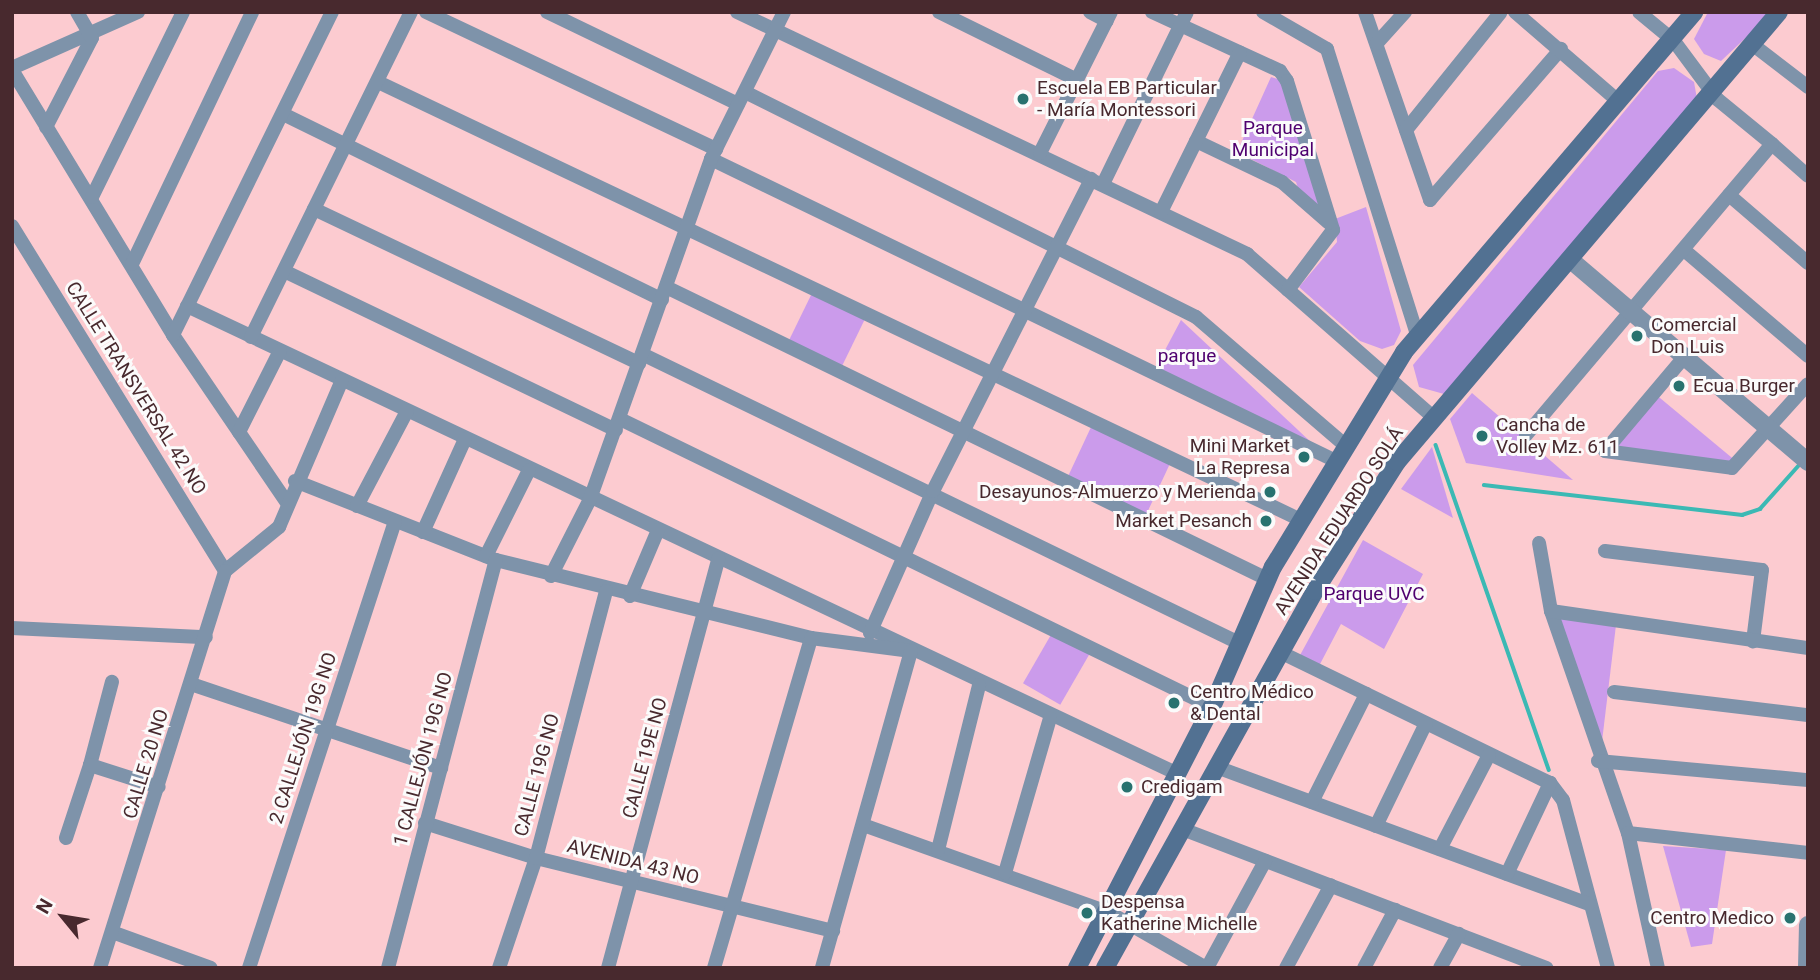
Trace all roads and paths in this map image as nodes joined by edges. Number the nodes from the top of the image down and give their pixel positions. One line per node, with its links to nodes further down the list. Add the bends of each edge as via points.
1 (77, 12): 26 (street)
2 (138, 12): 26 (street)
3 (183, 12): 50 (street)
4 (252, 12): 60 (street)
5 (332, 12): 39 (street)
6 (411, 12): 34 (street)
7 (426, 12): 46 (street)
8 (547, 12): 37 (street)
9 (737, 12): 25 (street)
10 (784, 12): 25 (street)
11 (939, 12): 33 (street)
12 (1090, 12): 23 (street)
13 (1152, 12): 24 (street)
14 (1187, 12): 24 (street)
15 (1263, 12): 67 (street, via 1317,38 1326,49)
16 (1365, 12): 28 (street)
17 (1405, 12): 28 (street)
18 (1501, 12): 41 (street)
19 (1515, 12): 30 (street)
20 (1639, 12): 27 (street)
21 (1695, 12): 27 (main road, AVENIDA EDUARDO SOLÁ)
22 (1779, 12): 29 (main road, AVENIDA EDUARDO SOLÁ)
23 (1109, 17): 33 (street)
24 (1181, 26): 31 (street); 48 (street)
25 (775, 31): 37 (street); 45 (street)
26 (92, 38): 32 (street); 40 (street)
27 (1674, 41): 36 (street); 38 (main road, AVENIDA EDUARDO SOLÁ)
28 (1377, 43): 41 (street)
29 (1752, 44): 35 (street); 36 (main road, AVENIDA EDUARDO SOLÁ)
30 (1561, 49): 38 (street); 41 (street, via 1431,200)
31 (1240, 52): 42 (street); 54 (street, via 1285,76)
32 (12, 69): 40 (street)
33 (1077, 80): 45 (street)
34 (378, 82): 44 (street); 53 (street)
35 (1808, 87)
36 (1712, 88): 43 (street, via 1717,99); 58 (main road, AVENIDA EDUARDO SOLÁ)
37 (741, 98): 46 (street); 56 (street)
38 (1618, 101): 67 (main road, AVENIDA EDUARDO SOLÁ)
39 (283, 114): 44 (street); 64 (street)
40 (46, 127): 50 (street)
41 (1406, 130)
42 (1196, 141): 52 (street); 54 (street, via 1282,182)
43 (1772, 144): 47 (street); 49 (street)
44 (346, 146): 51 (street); 63 (street)
45 (1040, 153): 48 (street)
46 (713, 154): 53 (street); 65 (street)
47 (1808, 176)
48 (1097, 181): 52 (street); 56 (street)
49 (1729, 195): 57 (street); 59 (street)
50 (92, 197): 60 (street)
51 (314, 209): 61 (street); 73 (street)
52 (1161, 212): 62 (street, via 1247,254)
53 (689, 224): 63 (street); 74 (street)
54 (1330, 224): 62 (street, via 1331,239)
55 (12, 226): 103 (street, CALLE TRANSVERSAL 42 NO)
56 (1054, 243): 65 (street); 86 (street, via 1196,317)
57 (1684, 250): 66 (street); 72 (street)
58 (1573, 262): 66 (street); 79 (main road, AVENIDA EDUARDO SOLÁ)
59 (1808, 262)
60 (132, 264): 68 (street)
61 (284, 271): 69 (street); 80 (street)
62 (1288, 290): 75 (street)
63 (664, 294): 73 (street); 83 (street)
64 (187, 306): 68 (street); 69 (street)
65 (1024, 308): 74 (street); 86 (street)
66 (1632, 312): 71 (street); 84 (street)
67 (1417, 334): 75 (main road, AVENIDA EDUARDO SOLÁ)
68 (173, 335): 82 (street)
69 (251, 337): 70 (street)
70 (280, 351): 76 (street); 82 (street)
71 (1685, 356): 81 (street); 81 (street, via 1605,451 1732,468)
72 (1808, 356)
73 (640, 358): 80 (street); 90 (street)
74 (994, 372): 83 (street); 94 (street)
75 (1390, 378): 79 (street); 86 (main road, AVENIDA EDUARDO SOLÁ)
76 (342, 380): 78 (street); 89 (street)
77 (1808, 384): 81 (street)
78 (407, 411): 85 (street); 93 (street)
79 (1433, 417): 118 (main road, AVENIDA EDUARDO SOLÁ, via 1397,462)
80 (618, 424): 91 (street); 100 (street)
81 (1771, 427): 87 (street)
82 (239, 432): 92 (street)
83 (962, 432): 90 (street); 105 (street)
84 (1526, 435)
85 (465, 439): 88 (street); 97 (street)
86 (1341, 454): 94 (main road, AVENIDA EDUARDO SOLÁ)
87 (1806, 456)
88 (529, 470): 91 (street); 101 (street, 1 CALLEJÓN 19G NO)
89 (295, 481): 92 (street); 93 (street)
90 (933, 491): 100 (street); 115 (street)
91 (590, 499): 96 (street); 104 (street)
92 (286, 501): 103 (street, via 279,527)
93 (357, 506): 95 (street)
94 (1301, 520): 105 (main road, AVENIDA EDUARDO SOLÁ)
95 (395, 521): 97 (street); 128 (street, 2 CALLEJÓN 19G NO)
96 (658, 530): 102 (street); 107 (street)
97 (423, 532): 101 (street)
98 (1539, 542): 108 (street)
99 (1605, 551): 114 (street, via 1762,570)
100 (905, 554): 111 (street); 124 (street)
101 (491, 558): 104 (street); 132 (street, 1 CALLEJÓN 19G NO)
102 (718, 559): 109 (street, CALLE 19E NO); 111 (street)
103 (225, 571): 112 (street, CALLE 20 NO)
104 (551, 576): 106 (street)
105 (1267, 579): 115 (main road, AVENIDA EDUARDO SOLÁ)
106 (606, 591): 107 (street); 148 (street, CALLE 19G NO)
107 (631, 596): 109 (street)
108 (1551, 611): 114 (street); 130 (street)
109 (704, 613): 113 (street); 152 (street, CALLE 19E NO)
110 (12, 628): 112 (street)
111 (870, 633): 117 (street)
112 (206, 637): 120 (street, CALLE 20 NO)
113 (811, 638): 117 (street); 155 (street)
114 (1754, 641): 116 (street)
115 (1239, 643): 124 (main road, AVENIDA EDUARDO SOLÁ)
116 (1808, 648)
117 (911, 651): 121 (street); 140 (street)
118 (1282, 653): 123 (street); 133 (main road, AVENIDA EDUARDO SOLÁ)
119 (113, 682): 131 (street)
120 (191, 684): 128 (street); 137 (street, CALLE 20 NO)
121 (979, 685): 126 (street); 146 (street)
122 (1614, 692): 125 (street)
123 (1366, 694): 127 (street); 138 (street)
124 (1212, 707): 134 (main road, AVENIDA EDUARDO SOLÁ)
125 (1808, 715)
126 (1051, 718): 134 (street); 150 (street)
127 (1426, 723): 129 (street); 141 (street)
128 (326, 731): 132 (street); 167 (street, 2 CALLEJÓN 19G NO)
129 (1489, 755): 136 (street); 145 (street)
130 (1598, 761): 135 (street); 143 (street)
131 (90, 765): 137 (street); 144 (street)
132 (441, 768): 139 (street, 1 CALLEJÓN 19G NO)
133 (1219, 768): 138 (street); 142 (main road, AVENIDA EDUARDO SOLÁ)
134 (1175, 773): 157 (main road, AVENIDA EDUARDO SOLÁ)
135 (1808, 780)
136 (1550, 783): 151 (street); 154 (street, via 1563,800)
137 (159, 788): 161 (street, CALLE 20 NO)
138 (1312, 802): 141 (street)
139 (425, 823): 148 (street, AVENIDA 43 NO); 168 (street, 1 CALLEJÓN 19G NO)
140 (866, 826): 146 (street); 160 (street)
141 (1376, 826): 145 (street)
142 (1185, 830): 149 (street); 159 (main road, AVENIDA EDUARDO SOLÁ)
143 (1628, 833): 147 (street); 180 (street)
144 (66, 838)
145 (1440, 849): 151 (street)
146 (938, 850): 150 (street)
147 (1808, 853)
148 (536, 858): 152 (street, AVENIDA 43 NO); 169 (street, CALLE 19G NO)
149 (1265, 861): 153 (street); 175 (street)
150 (1005, 873): 157 (street)
151 (1507, 874): 154 (street)
152 (632, 881): 155 (street, AVENIDA 43 NO); 170 (street, CALLE 19E NO)
153 (1331, 885): 156 (street); 176 (street)
154 (1589, 904): 179 (street)
155 (732, 906): 160 (street, AVENIDA 43 NO); 171 (street)
156 (1395, 910): 162 (street); 177 (street)
157 (1110, 913): 159 (street); 173 (main road, AVENIDA EDUARDO SOLÁ)
158 (1808, 925): 181 (street)
159 (1130, 926): 174 (main road, AVENIDA EDUARDO SOLÁ); 175 (street)
160 (832, 931): 172 (street)
161 (112, 932): 165 (street, CALLE 20 NO); 166 (street)
162 (1459, 934): 163 (street); 178 (street)
163 (1517, 962): 164 (street)
164 (1545, 967)
165 (100, 968)
166 (211, 968)
167 (249, 968)
168 (388, 968)
169 (499, 968)
170 (608, 968)
171 (713, 968)
172 (822, 968)
173 (1077, 968)
174 (1105, 968)
175 (1207, 968)
176 (1286, 968)
177 (1364, 968)
178 (1440, 968)
179 (1608, 968)
180 (1658, 968)
181 (1807, 968)

